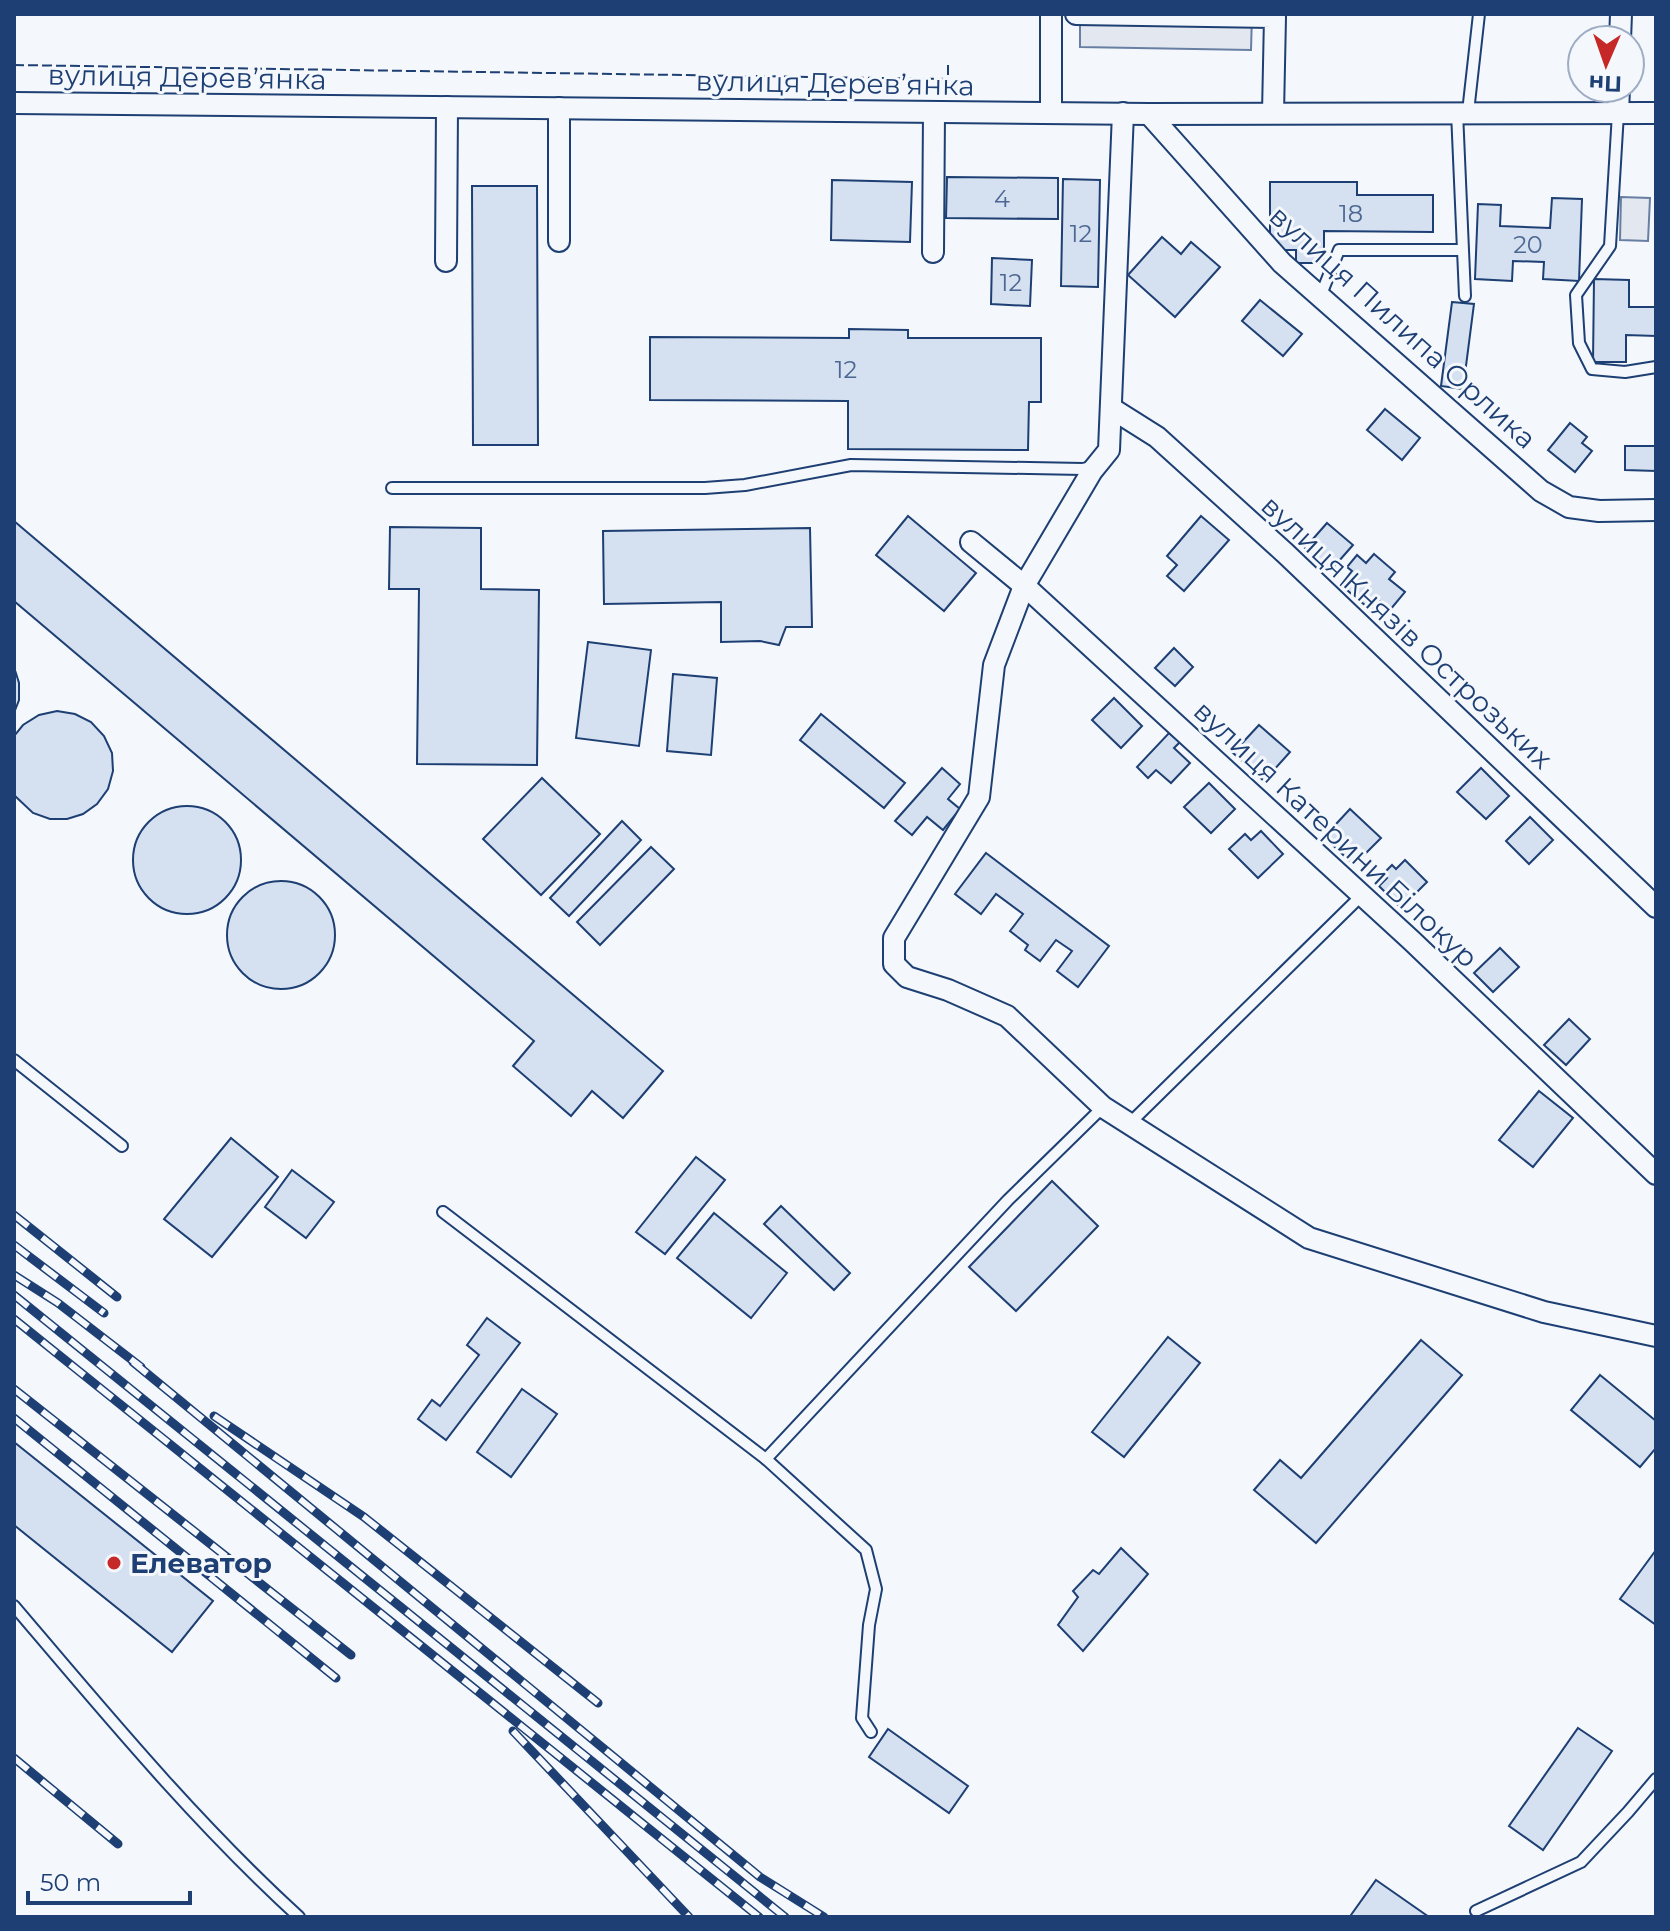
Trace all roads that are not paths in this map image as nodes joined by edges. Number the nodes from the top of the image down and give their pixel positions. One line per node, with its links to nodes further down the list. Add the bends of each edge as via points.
1 (1051, 14): 10 (street)
2 (1076, 14): 12 (street, via 1275,17)
3 (1479, 14): 9 (lane)
4 (14, 103): 6 (street, вулиця Деревʼянка)
5 (1618, 104): 13 (street)
6 (447, 107): 7 (street, вулиця Деревʼянка); 19 (street)
7 (559, 108): 8 (street, вулиця Деревʼянка); 16 (street)
8 (934, 112): 10 (street, вулиця Деревʼянка); 18 (street)
9 (1463, 112): 12 (street, вулиця Деревʼянка); 13 (street, вулиця Деревʼянка); 17 (lane)
10 (1051, 113): 11 (street, вулиця Деревʼянка)
11 (1123, 113): 15 (street, вулиця Деревʼянка); 23 (street)
12 (1273, 113): 15 (street, вулиця Деревʼянка)
13 (1618, 113): 14 (street, вулиця Деревʼянка); 22 (lane, via 1616,220 1610,246 1576,295 1579,343 1592,369 1625,372)
14 (1656, 113)
15 (1149, 114): 21 (street, вулиця Пилипа Орлика, via 1282,263)
16 (559, 241)
17 (1462, 250): 20 (lane); 21 (lane, via 1339,250)
18 (933, 252)
19 (446, 261)
20 (1465, 296)
21 (1320, 297): 26 (street, вулиця Пилипа Орлика, via 1541,491 1569,507)
22 (1656, 367)
23 (1111, 408): 24 (street, via 1109,450); 30 (street, вулиця Князів Острозьких, via 1157,437 1285,553)
24 (1098, 463): 25 (lane, via 1083,469 851,465 705,488); 28 (street)
25 (392, 488)
26 (1656, 510)
27 (971, 542): 28 (street, вулиця Катерини Білокур)
28 (1024, 586): 29 (street, вулиця Катерини Білокур); 32 (street, via 994,665 979,797 894,938 894,964 907,977 1007,1016)
29 (1362, 895): 33 (lane); 35 (street, вулиця Катерини Білокур)
30 (1656, 907)
31 (14, 1060): 34 (lane)
32 (1103, 1107): 33 (street); 38 (lane, via 1008,1200)
33 (1129, 1124): 37 (street, via 1309,1238 1544,1312)
34 (122, 1146)
35 (1656, 1174)
36 (443, 1212): 38 (lane)
37 (1656, 1336)
38 (766, 1459): 40 (lane, via 866,1550 876,1589 862,1718)
39 (14, 1606): 43 (lane, via 143,1757)
40 (871, 1732)
41 (1656, 1779): 42 (lane, via 1581,1862)
42 (1476, 1911)
43 (299, 1917)

